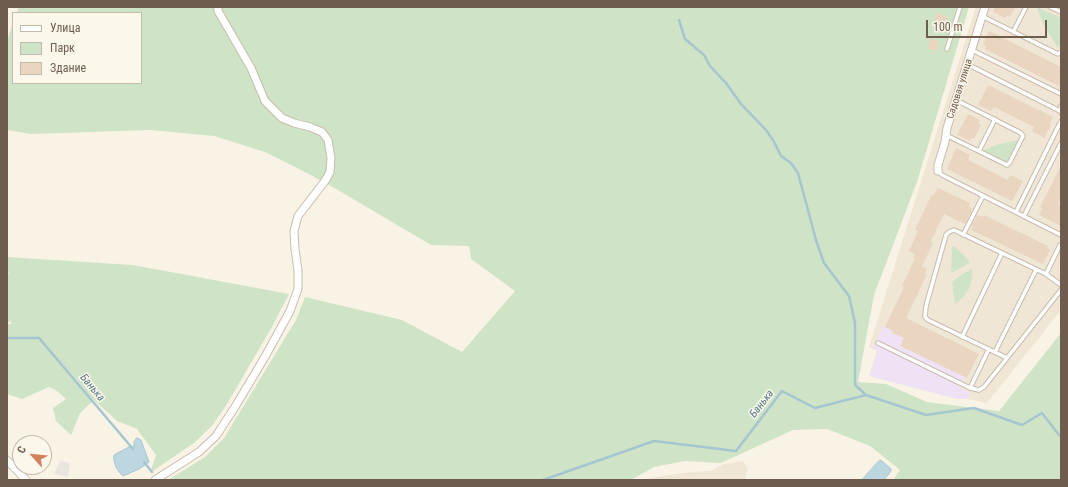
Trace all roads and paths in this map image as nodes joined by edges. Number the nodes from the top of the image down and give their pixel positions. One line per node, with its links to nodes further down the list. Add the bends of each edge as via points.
1 (218, 7): 42 (street, via 251,68 265,101 282,118 322,132 328,140 330,172 298,216 294,230 298,289 290,311 266,355 216,436 199,452)
2 (960, 7): 9 (lane)
3 (985, 7): 7 (street, Садовая улица)
4 (1026, 7): 8 (lane)
5 (1050, 7): 6 (lane)
6 (1061, 12)
7 (982, 16): 8 (lane); 10 (street, Садовая улица)
8 (1013, 32): 11 (lane, via 1058,54)
9 (947, 49)
10 (972, 50): 12 (street, Садовая улица); 13 (lane)
11 (1061, 52)
12 (967, 64): 14 (street, Садовая улица); 16 (lane)
13 (1061, 94)
14 (956, 100): 17 (lane); 19 (street, Садовая улица)
15 (1061, 106): 16 (lane)
16 (1061, 112)
17 (995, 119): 21 (lane); 21 (lane, via 1023,134 1014,156 1007,165)
18 (1061, 121): 24 (lane)
19 (946, 135): 21 (lane); 22 (street, Садовая улица)
20 (1061, 143): 25 (lane)
21 (979, 151)
22 (938, 171): 23 (lane)
23 (983, 196): 24 (lane); 27 (lane)
24 (1016, 212): 25 (lane)
25 (1024, 216): 26 (lane)
26 (1061, 234)
27 (964, 235): 29 (lane); 34 (lane, via 954,230 946,235 925,312 928,320)
28 (1060, 245): 31 (lane)
29 (1002, 253): 30 (lane); 34 (lane)
30 (1036, 270): 31 (lane); 37 (lane)
31 (1046, 274): 32 (lane)
32 (1061, 285)
33 (1061, 290): 38 (lane)
34 (962, 337): 36 (lane)
35 (878, 343): 39 (lane)
36 (989, 349): 37 (lane); 39 (lane)
37 (995, 352): 38 (lane)
38 (1007, 358): 39 (lane, via 984,388)
39 (970, 388)
40 (7, 460): 41 (street)
41 (26, 480)
42 (155, 480)

